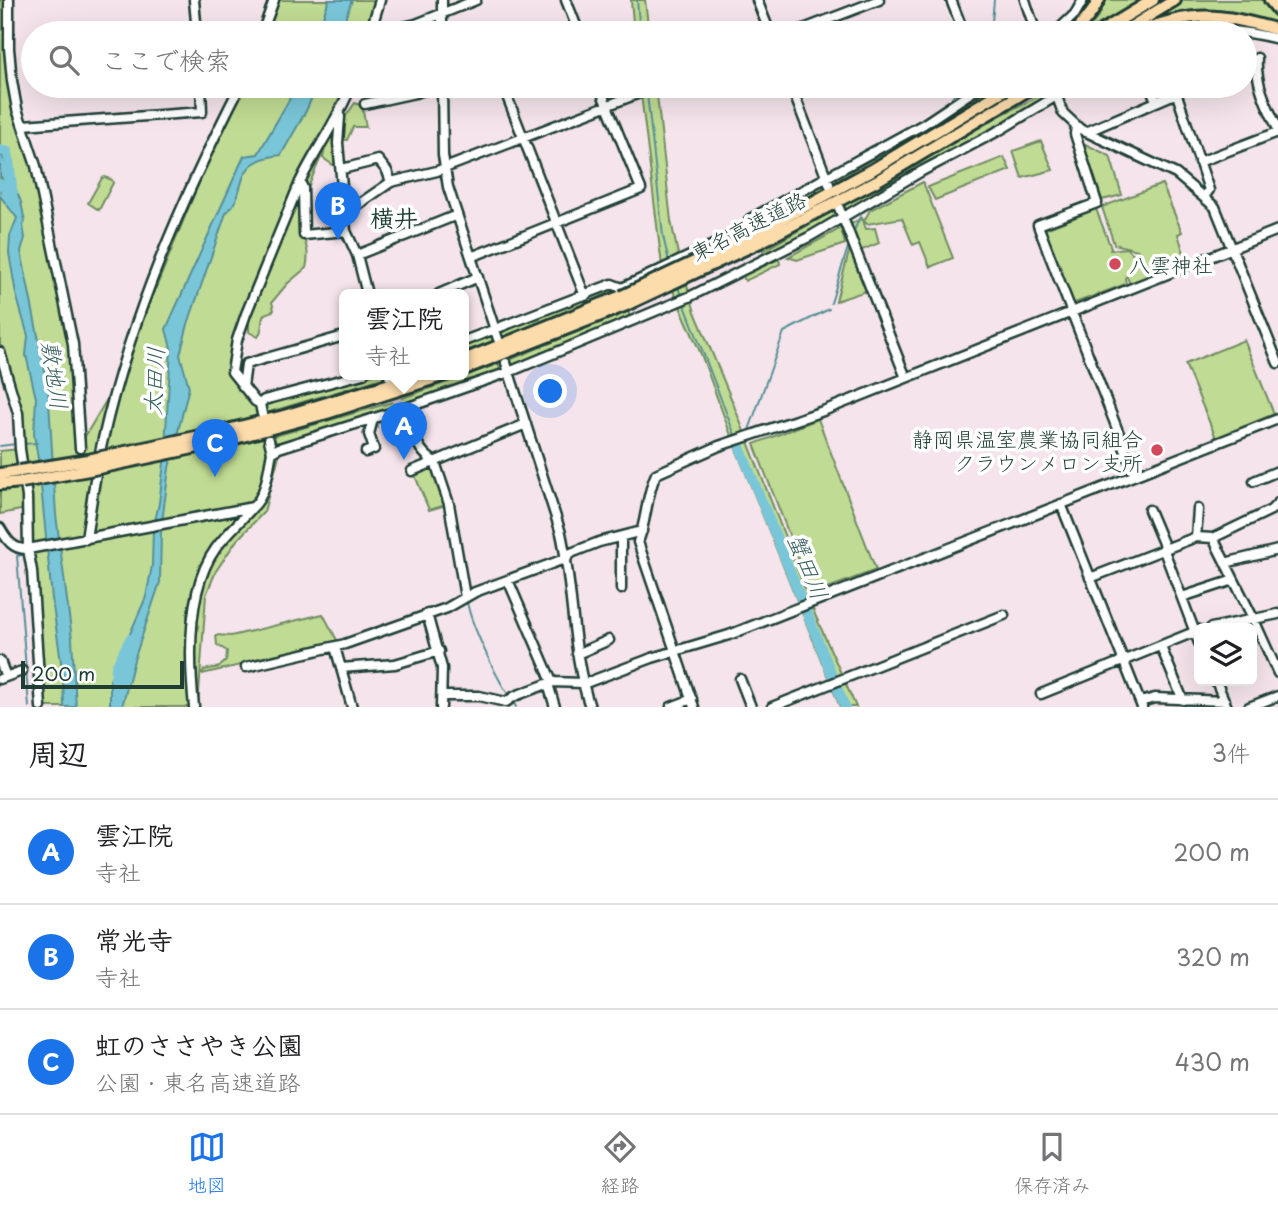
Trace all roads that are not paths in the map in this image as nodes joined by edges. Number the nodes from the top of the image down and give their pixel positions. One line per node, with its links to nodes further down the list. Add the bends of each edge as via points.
1 (9, 0): 62 (street, via 12,81)
2 (194, 0): 19 (street)
3 (274, 0): 20 (street)
4 (380, 0): 21 (street)
5 (442, 0): 18 (street)
6 (477, 0): 18 (street)
7 (566, 0): 24 (street)
8 (757, 0): 25 (street)
9 (879, 0): 26 (street)
10 (951, 0): 27 (street)
11 (1025, 0): 28 (street)
12 (1083, 0): 29 (street)
13 (1098, 0): 30 (highway)
14 (1153, 0): 31 (highway)
15 (1175, 0): 32 (highway)
16 (1269, 0): 17 (highway)
17 (1278, 10)
18 (442, 15): 22 (street); 23 (street)
19 (197, 21)
20 (266, 21)
21 (374, 21)
22 (425, 21)
23 (442, 21)
24 (574, 21)
25 (765, 21)
26 (824, 21)
27 (959, 21)
28 (1032, 21)
29 (1077, 21)
30 (1080, 21)
31 (1118, 21)
32 (1141, 21)
33 (1170, 21): 34 (highway, via 1212,15)
34 (1245, 21)
35 (1257, 24): 36 (highway)
36 (1278, 30)
37 (1257, 35): 38 (street)
38 (1278, 40)
39 (1257, 76): 65 (street)
40 (201, 98): 62 (street, via 202,112)
41 (234, 98): 138 (street, via 145,299 103,438)
42 (346, 98): 61 (street)
43 (392, 98): 59 (street)
44 (441, 98): 70 (street)
45 (508, 98): 67 (street)
46 (604, 98): 60 (street)
47 (627, 98): 60 (street)
48 (795, 98): 73 (street)
49 (964, 98): 73 (street, via 908,137)
50 (987, 98): 64 (highway)
51 (991, 98): 64 (highway, 東名高速道路)
52 (1015, 98): 84 (highway, 東名高速道路, via 878,180)
53 (1053, 98): 72 (street)
54 (1057, 98): 63 (street, via 1063,113)
55 (1155, 98): 58 (street)
56 (1161, 98): 58 (street)
57 (1179, 98): 69 (street)
58 (1156, 101): 66 (street)
59 (365, 104)
60 (607, 106): 67 (street); 81 (street, via 641,189)
61 (340, 114): 71 (street); 74 (street)
62 (23, 125): 117 (street, via 36,166 73,344)
63 (1076, 125): 66 (street); 94 (street, via 1097,203 1038,226)
64 (940, 129): 84 (highway, 東名高速道路)
65 (1278, 130): 69 (street)
66 (1086, 132): 76 (street, via 1176,174)
67 (523, 138): 70 (street); 81 (street)
68 (918, 162): 72 (street)
69 (1199, 162): 76 (street, via 1209,190)
70 (444, 168): 75 (street); 79 (street)
71 (342, 169): 75 (street, via 378,160); 78 (street)
72 (922, 171): 80 (street)
73 (828, 181): 84 (street, via 750,219)
74 (300, 182): 83 (street, via 304,235); 108 (street, via 237,340 232,372)
75 (391, 182): 78 (street)
76 (1204, 197): 85 (street, via 1215,206)
77 (839, 208): 80 (street)
78 (346, 212): 83 (street)
79 (457, 215): 86 (street); 87 (street)
80 (843, 218): 88 (street); 104 (street)
81 (556, 222): 87 (street); 92 (street)
82 (1278, 230): 85 (street)
83 (346, 231): 86 (street)
84 (755, 233): 88 (street); 93 (highway, 東名高速道路, bridge); 93 (street, via 745,230 676,263)
85 (1232, 248): 94 (street); 101 (street)
86 (357, 255): 90 (street)
87 (471, 257): 89 (street)
88 (765, 259): 95 (street)
89 (478, 277): 91 (street); 96 (street)
90 (366, 289)
91 (450, 289)
92 (585, 296): 93 (street, via 612,284); 96 (street)
93 (623, 296): 95 (street); 100 (highway, 東名高速道路); 102 (highway, 東名高速道路)
94 (1071, 312): 104 (street); 124 (street)
95 (636, 319): 103 (street)
96 (496, 335): 98 (street)
97 (339, 338): 108 (street, via 246,363)
98 (469, 340)
99 (0, 352): 140 (street, via 18,413)
100 (469, 358)
101 (1278, 363)
102 (469, 367)
103 (507, 367): 110 (street); 114 (street)
104 (906, 378): 134 (street, via 719,446 656,474)
105 (340, 380): 109 (street)
106 (403, 380): 115 (highway)
107 (429, 380): 115 (highway, via 327,413)
108 (243, 387): 109 (street)
109 (260, 404): 111 (street)
110 (400, 411): 112 (street); 120 (street, via 411,424 422,454)
111 (262, 414)
112 (373, 419): 118 (street); 119 (street, via 369,434 374,449)
113 (1278, 419): 124 (street)
114 (526, 424): 120 (street); 142 (street)
115 (218, 437): 125 (highway, bridge)
116 (269, 440): 118 (street)
117 (80, 448)
118 (271, 452): 130 (street, via 265,484)
119 (366, 452)
120 (435, 461): 121 (street); 148 (street, via 449,504)
121 (411, 471)
122 (1278, 471): 126 (street)
123 (0, 474): 125 (highway)
124 (1135, 475): 129 (street)
125 (21, 476): 127 (highway)
126 (1254, 481)
127 (0, 484)
128 (1278, 503): 137 (street)
129 (1060, 504): 144 (street); 161 (street)
130 (253, 507): 138 (street); 182 (street, via 217,546 201,577 192,644)
131 (1198, 509): 136 (street)
132 (1149, 510): 139 (street)
133 (0, 528): 140 (street, via 12,546)
134 (642, 531): 135 (street); 161 (street, via 638,542)
135 (621, 537): 142 (street); 147 (street)
136 (1196, 537): 137 (street); 139 (street)
137 (1213, 538): 143 (street)
138 (86, 539): 140 (street)
139 (1164, 548): 144 (street); 149 (street)
140 (28, 549): 181 (street)
141 (1278, 550): 143 (street)
142 (566, 557): 145 (street); 162 (street)
143 (1225, 563): 146 (street)
144 (1090, 578): 164 (street)
145 (508, 580): 148 (street); 171 (street)
146 (1234, 580): 149 (street); 153 (street)
147 (621, 589)
148 (465, 597): 150 (street)
149 (1182, 597): 155 (street)
150 (427, 614): 158 (street); 160 (street)
151 (1278, 614): 153 (street)
152 (1004, 615): 189 (street)
153 (1255, 620): 154 (street); 168 (street)
154 (1238, 623)
155 (1194, 624)
156 (1194, 632): 159 (street)
157 (609, 640): 162 (street)
158 (335, 647): 165 (street); 166 (street)
159 (1161, 647): 164 (street); 177 (street)
160 (439, 651): 166 (street, via 395,664); 175 (street)
161 (676, 652): 172 (street); 178 (street)
162 (577, 654): 172 (street)
163 (0, 661): 169 (street)
164 (1124, 662): 174 (street); 180 (street)
165 (246, 667)
166 (341, 668): 183 (street)
167 (22, 671): 169 (street)
168 (1278, 673)
169 (3, 678)
170 (740, 679): 188 (street)
171 (550, 683): 172 (street); 175 (street, via 506,702); 185 (street)
172 (583, 684): 186 (street)
173 (1218, 686): 179 (street)
174 (1041, 694)
175 (443, 696): 184 (street)
176 (1278, 696): 190 (street)
177 (1183, 700): 179 (street); 180 (street, via 1155,698)
178 (693, 703): 187 (street)
179 (1226, 704)
180 (1141, 705)
181 (41, 707)
182 (194, 707)
183 (352, 707)
184 (441, 707)
185 (555, 707)
186 (590, 707)
187 (671, 707)
188 (751, 707)
189 (772, 707)
190 (1250, 707)

